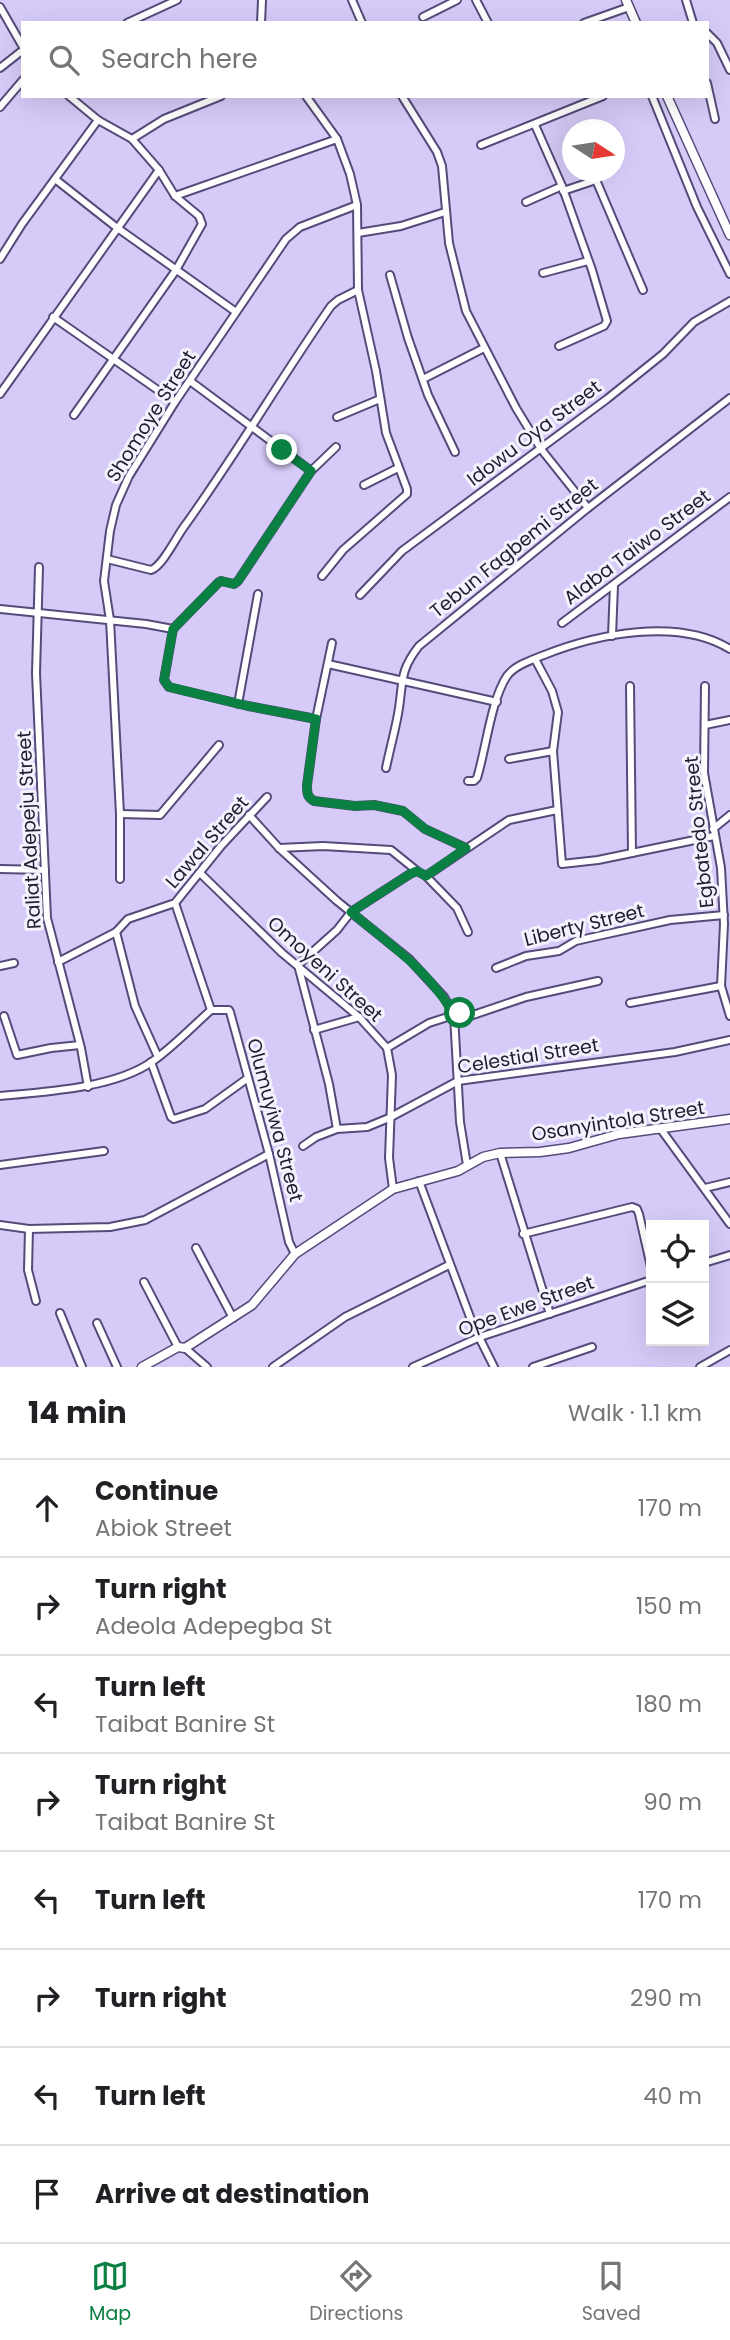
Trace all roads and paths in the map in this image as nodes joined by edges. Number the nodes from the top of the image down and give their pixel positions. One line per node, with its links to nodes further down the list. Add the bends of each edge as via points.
1 (177, 0): 10 (street)
2 (262, 0): 11 (street)
3 (352, 0): 12 (street)
4 (457, 0): 9 (street)
5 (477, 0): 13 (street)
6 (686, 0): 16 (street)
7 (628, 4): 14 (street); 15 (street)
8 (0, 7): 18 (street)
9 (423, 17)
10 (131, 21)
11 (261, 21)
12 (361, 21)
13 (487, 21)
14 (589, 21)
15 (635, 21)
16 (692, 21)
17 (709, 35): 21 (street)
18 (21, 44)
19 (21, 50): 20 (street)
20 (0, 68)
21 (730, 70)
22 (21, 81): 31 (street)
23 (709, 92): 32 (street)
24 (71, 98): 33 (street)
25 (216, 98): 35 (street, via 164,118)
26 (307, 98): 36 (street)
27 (403, 98): 44 (street, via 442,166)
28 (598, 98): 34 (street)
29 (653, 98): 52 (street, via 696,207)
30 (668, 98): 47 (street)
31 (0, 107)
32 (715, 119)
33 (98, 120): 35 (street); 39 (street)
34 (535, 125): 37 (street); 40 (street)
35 (132, 139): 38 (street)
36 (337, 139): 41 (street); 43 (street)
37 (481, 145)
38 (159, 170): 41 (street); 45 (street)
39 (55, 178): 45 (street); 48 (street)
40 (563, 188): 42 (street); 49 (street); 55 (street, via 596,180)
41 (175, 196): 50 (street, via 202,224)
42 (526, 202)
43 (356, 205): 46 (street); 57 (street, Shomoye Street, via 293,231)
44 (445, 212): 46 (street); 60 (street, via 464,303)
45 (116, 228): 50 (street); 58 (street)
46 (358, 233): 54 (street)
47 (730, 235)
48 (0, 259)
49 (588, 261): 51 (street); 59 (street, via 607,321)
50 (176, 270): 57 (street); 61 (street)
51 (543, 272)
52 (730, 274)
53 (390, 275): 62 (street)
54 (358, 290): 66 (street); 70 (street, via 331,306)
55 (643, 290)
56 (730, 301): 72 (street, Idowu Oya Street, via 694,323 663,354)
57 (236, 312): 63 (street, Shomoye Street)
58 (53, 317): 61 (street); 64 (street)
59 (559, 346)
60 (484, 348): 62 (street); 72 (street)
61 (112, 358): 67 (street); 68 (street)
62 (423, 379): 73 (street)
63 (190, 381): 67 (street, Shomoye Street); 70 (street)
64 (0, 394)
65 (730, 398): 78 (street, Tebun Fagbemi Street)
66 (380, 399): 69 (street); 74 (street)
67 (176, 402): 79 (street, Shomoye Street, via 123,487)
68 (74, 415)
69 (337, 417)
70 (251, 427): 75 (street); 79 (street, via 156,569)
71 (336, 447): 75 (street)
72 (541, 449): 78 (street); 84 (street, Idowu Oya Street, via 402,551)
73 (455, 453)
74 (398, 468): 76 (street); 81 (street, via 407,494 343,550)
75 (311, 471): 89 (street, via 238,581 218,583)
76 (364, 485)
77 (730, 497): 82 (street, Alaba Taiwo Street)
78 (588, 508): 95 (street, Tebun Fagbemi Street, via 434,632 412,655)
79 (107, 559): 87 (street, Shomoye Street, via 104,581)
80 (39, 567): 86 (street, Raliat Adepeju Street)
81 (322, 576)
82 (614, 585): 88 (street, Alaba Taiwo Street); 90 (street)
83 (258, 594): 99 (street)
84 (360, 594)
85 (0, 609): 86 (street)
86 (36, 614): 87 (street); 118 (street, Raliat Adepeju Street)
87 (110, 620): 89 (street); 110 (street, Shomoye Street)
88 (562, 623)
89 (173, 629): 99 (street, via 165,664 166,685)
90 (612, 636): 92 (street, via 683,633 709,638); 93 (street)
91 (332, 643): 94 (street)
92 (730, 649)
93 (535, 659): 98 (street, via 508,676); 104 (street, via 558,712)
94 (328, 664): 95 (street); 100 (street)
95 (401, 680): 98 (street); 106 (street, Tebun Fagbemi Street)
96 (705, 685): 102 (street, Egbatedo Street)
97 (630, 686): 116 (street)
98 (497, 702): 107 (street, via 477,778)
99 (238, 704): 100 (street)
100 (316, 719): 115 (street, via 307,785 310,798 403,811 425,829)
101 (730, 720): 102 (street)
102 (705, 725): 113 (street, Egbatedo Street, via 704,773)
103 (219, 745): 110 (street, via 160,815)
104 (553, 751): 105 (street); 109 (street)
105 (509, 759)
106 (386, 768)
107 (468, 781)
108 (267, 797): 111 (street, Lawal Street)
109 (557, 810): 115 (street, via 509,820); 116 (street, via 562,864)
110 (120, 814): 122 (street, Shomoye Street)
111 (249, 815): 114 (street); 120 (street, Lawal Street)
112 (730, 815): 113 (street)
113 (714, 833): 116 (street); 125 (street, Egbatedo Street)
114 (279, 848): 119 (street, via 391,850); 124 (street)
115 (466, 848): 121 (street)
116 (632, 853)
117 (0, 869): 118 (street)
118 (45, 870): 130 (street, Raliat Adepeju Street, via 47,918)
119 (417, 871): 121 (street); 124 (street)
120 (200, 873): 123 (street, Lawal Street); 132 (street, Omoyeni Street)
121 (426, 876): 128 (street, via 457,908)
122 (120, 879)
123 (175, 903): 127 (street, Lawal Street, via 128,919); 138 (street)
124 (351, 912): 132 (street); 139 (street, via 423,973)
125 (724, 915): 126 (street, Egbatedo Street); 134 (street, Liberty Street, via 670,920 576,941 559,951 526,956)
126 (727, 922): 129 (street, Egbatedo Street)
127 (116, 932): 130 (street, Lawal Street); 147 (street, via 135,1006)
128 (468, 932)
129 (726, 952): 136 (street, Egbatedo Street)
130 (58, 962): 145 (street, Raliat Adepeju Street)
131 (13, 963): 133 (street)
132 (298, 965): 142 (street, Omoyeni Street); 143 (street)
133 (0, 966)
134 (496, 968)
135 (598, 981): 139 (street, via 526,997 467,1017)
136 (721, 986): 137 (street); 141 (street, Egbatedo Street)
137 (630, 1003)
138 (211, 1010): 147 (street); 149 (street, Olumuyiwa Street, via 229,1010)
139 (454, 1015): 146 (street, via 429,1023); 150 (street)
140 (4, 1016): 145 (street, via 17,1055)
141 (730, 1016)
142 (359, 1017): 143 (street); 146 (street, Omoyeni Street)
143 (314, 1030): 156 (street)
144 (730, 1041): 150 (street, Celestial Street)
145 (80, 1045): 151 (street, Raliat Adepeju Street)
146 (387, 1048): 153 (street, Omoyeni Street, via 392,1075)
147 (158, 1057): 148 (street)
148 (151, 1062): 149 (street, via 174,1119 205,1109); 151 (street)
149 (248, 1078): 160 (street, Olumuyiwa Street)
150 (457, 1081): 153 (street, Celestial Street); 162 (street)
151 (88, 1087): 152 (street)
152 (0, 1096)
153 (389, 1118): 156 (street, Celestial Street, via 367,1127); 166 (street, Omoyeni Street)
154 (730, 1119): 155 (street, Osanyintola Street)
155 (660, 1128): 159 (street, Osanyintola Street, via 540,1152); 165 (street)
156 (337, 1129): 157 (street, Celestial Street)
157 (303, 1146)
158 (104, 1151): 161 (street)
159 (500, 1153): 162 (street, Osanyintola Street); 170 (street)
160 (269, 1154): 169 (street, via 145,1220 110,1227); 173 (street, Olumuyiwa Street)
161 (0, 1165)
162 (467, 1165): 163 (street, Osanyintola Street)
163 (419, 1181): 166 (street, Osanyintola Street); 176 (street)
164 (730, 1182): 165 (street)
165 (705, 1188): 167 (street)
166 (393, 1189): 173 (street, Osanyintola Street)
167 (730, 1224)
168 (0, 1225): 169 (street)
169 (29, 1229): 179 (street, via 28,1270)
170 (523, 1234): 171 (street, via 632,1208 639,1214); 181 (street)
171 (646, 1245)
172 (196, 1248): 182 (street)
173 (295, 1254): 182 (street, Osanyintola Street, via 252,1305)
174 (730, 1255): 175 (street)
175 (709, 1261)
176 (449, 1265): 184 (street); 193 (street, via 345,1317)
177 (646, 1281): 181 (street, Ope Ewe Street)
178 (144, 1282): 186 (street)
179 (36, 1301)
180 (60, 1312): 189 (street)
181 (550, 1314): 184 (street, Ope Ewe Street)
182 (233, 1318): 186 (street, Osanyintola Street)
183 (97, 1323): 190 (street)
184 (480, 1337): 194 (street, Ope Ewe Street); 195 (street)
185 (592, 1347): 196 (street)
186 (181, 1348): 191 (street, Osanyintola Street); 192 (street)
187 (730, 1350): 188 (street)
188 (716, 1359): 197 (street); 198 (street)
189 (82, 1367)
190 (117, 1367)
191 (142, 1367)
192 (207, 1367)
193 (273, 1367)
194 (413, 1367)
195 (494, 1367)
196 (534, 1367)
197 (700, 1367)
198 (720, 1367)

